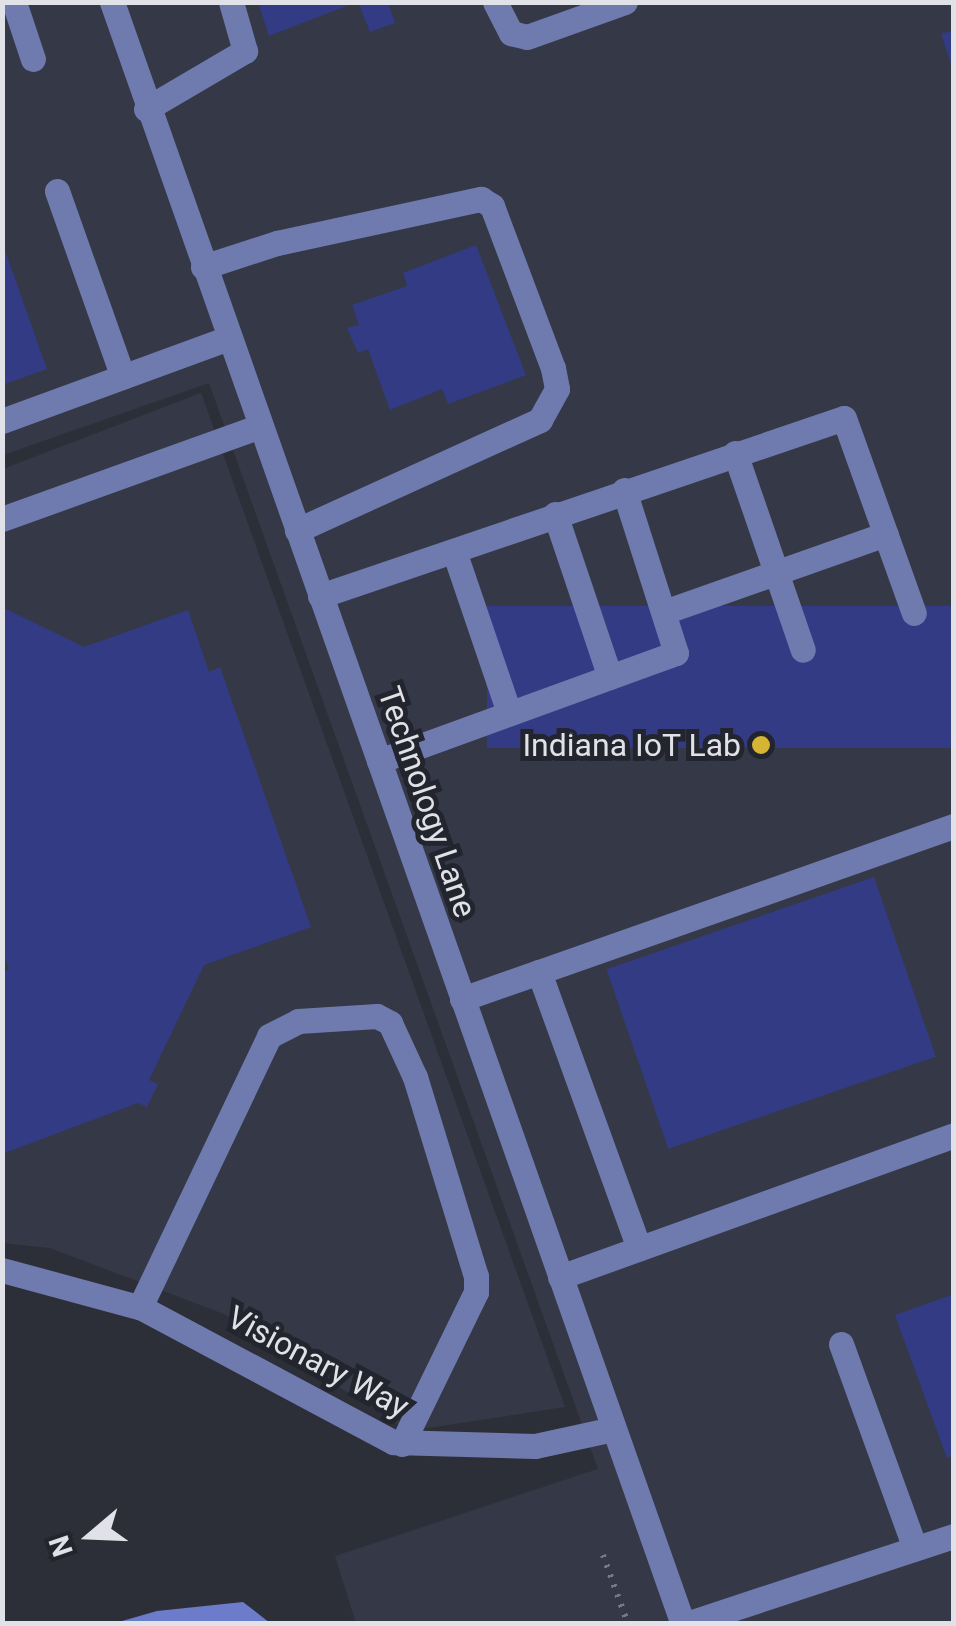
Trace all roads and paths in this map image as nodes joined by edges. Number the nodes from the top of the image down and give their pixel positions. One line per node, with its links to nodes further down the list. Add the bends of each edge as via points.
1 (14, 2): 6 (street)
2 (112, 2): 7 (street, Technology Lane)
3 (231, 2): 7 (street, via 245,51)
4 (495, 2): 5 (street, via 511,33 526,38)
5 (625, 2)
6 (33, 59)
7 (146, 108): 9 (street, Technology Lane)
8 (57, 191): 11 (street)
9 (203, 267): 10 (street, Technology Lane); 18 (street, via 277,243 481,199 492,206 553,368 557,389 540,420)
10 (229, 338): 11 (street); 13 (street, Technology Lane)
11 (123, 377): 12 (street)
12 (2, 421)
13 (260, 426): 17 (street); 18 (street, Technology Lane)
14 (735, 453): 15 (street); 19 (street, via 844,418); 21 (street)
15 (624, 490): 16 (street); 23 (street)
16 (555, 514): 20 (street); 26 (street)
17 (2, 519)
18 (297, 530): 22 (street, Technology Lane)
19 (886, 534): 21 (street); 24 (street)
20 (454, 551): 22 (street); 27 (street)
21 (776, 572): 23 (street); 25 (street)
22 (320, 596): 28 (street, Technology Lane)
23 (664, 612): 26 (street, via 676,653)
24 (914, 613)
25 (803, 650)
26 (610, 677): 27 (street)
27 (509, 713): 28 (street)
28 (378, 761): 31 (street, Technology Lane)
29 (954, 826): 30 (street)
30 (538, 972): 31 (street); 33 (street)
31 (462, 1000): 35 (street, Technology Lane)
32 (954, 1136): 33 (street)
33 (639, 1248): 35 (street)
34 (2, 1270): 36 (street, Visionary Way)
35 (560, 1277): 38 (street, Technology Lane)
36 (140, 1307): 39 (street, Visionary Way); 39 (street, via 269,1036 298,1021 377,1016 390,1023 415,1077 476,1276 476,1292)
37 (841, 1344): 41 (street)
38 (613, 1428): 39 (street, Visionary Way, via 536,1446); 44 (street, Technology Lane)
39 (402, 1444)
40 (954, 1536): 41 (street)
41 (915, 1548): 44 (street)
42 (604, 1555): 43 (path)
43 (628, 1624)
44 (684, 1624)

